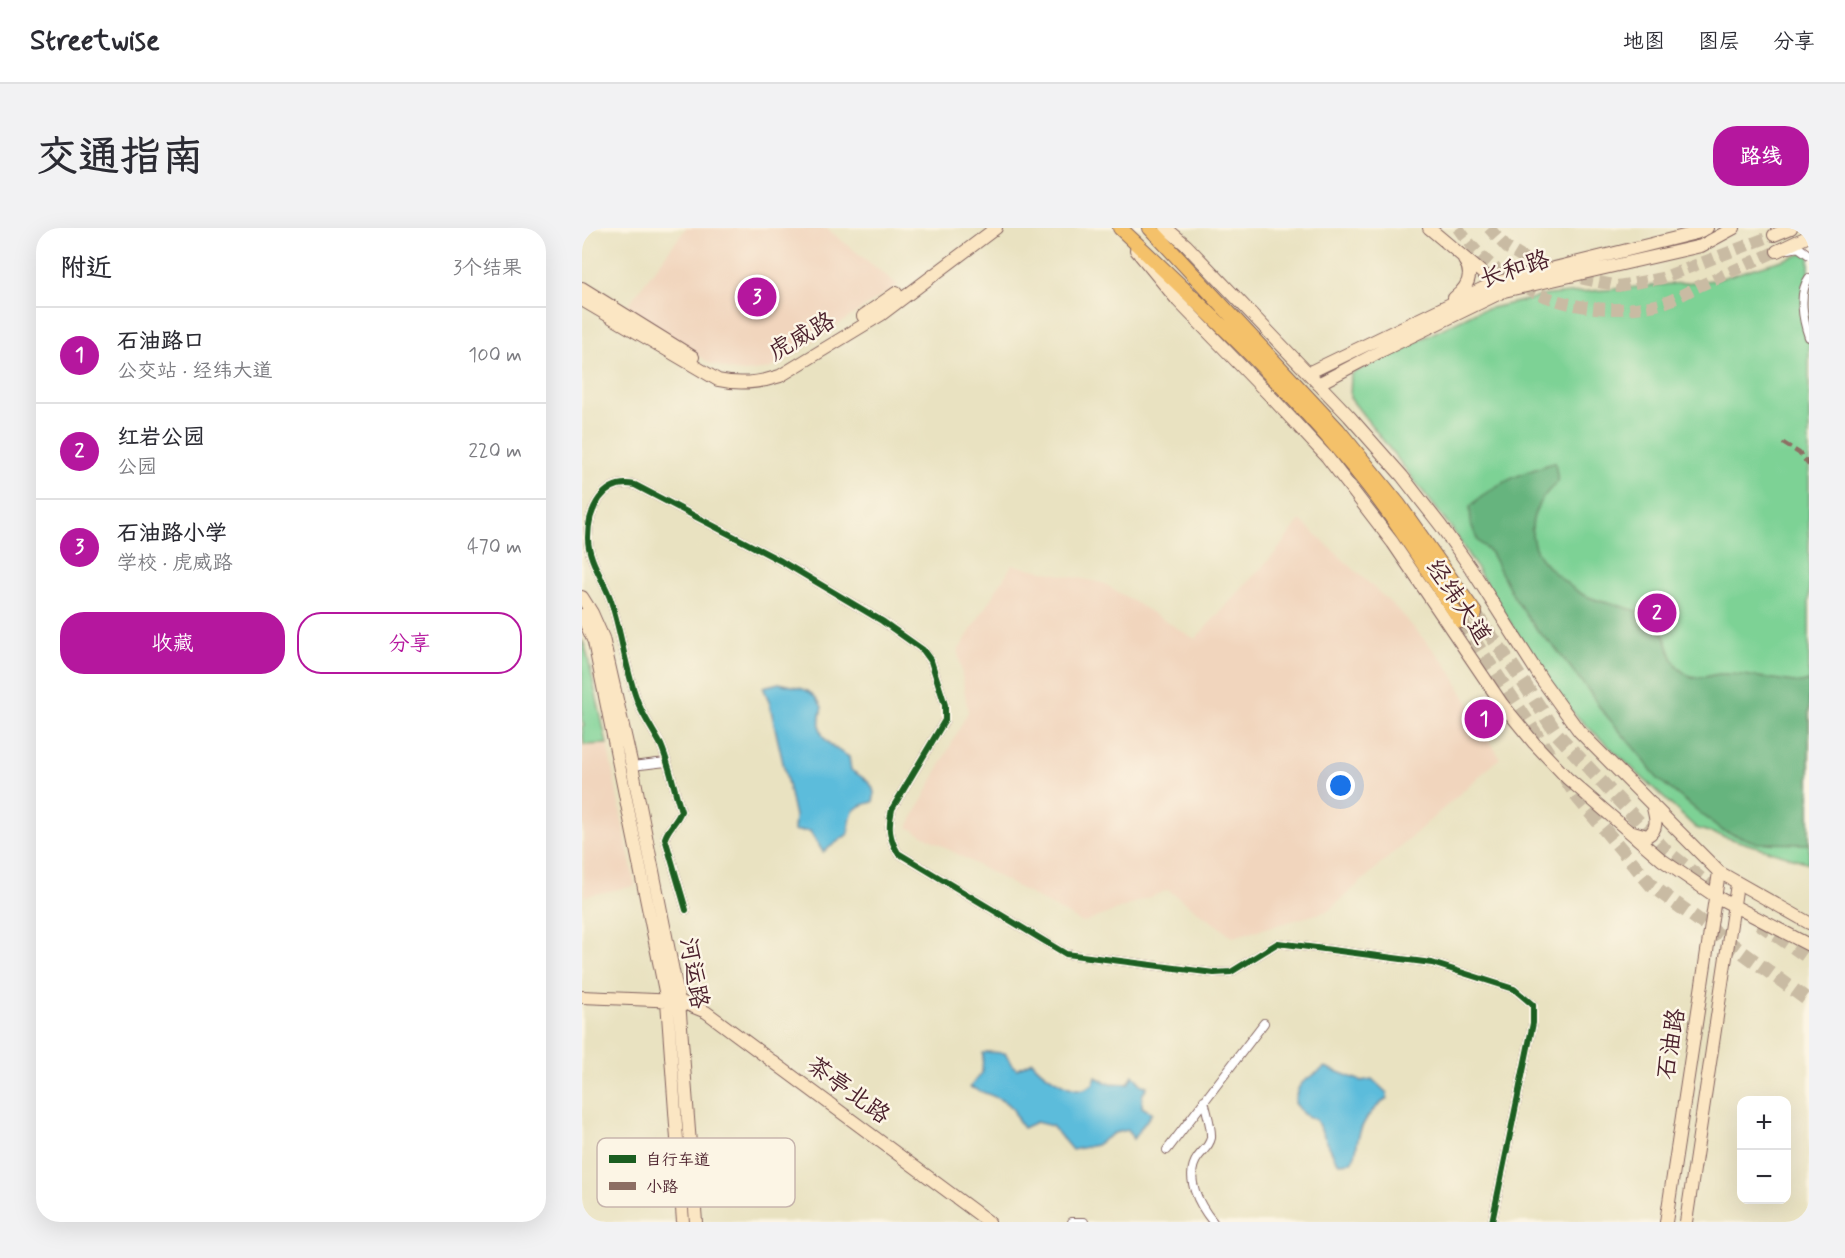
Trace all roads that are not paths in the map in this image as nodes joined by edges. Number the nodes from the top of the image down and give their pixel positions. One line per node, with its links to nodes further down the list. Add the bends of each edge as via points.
1 (983, 228): 18 (main road, 虎威路, via 871,311 776,370 762,374 721,373)
2 (996, 228): 19 (main road, 虎威路, via 882,314 787,372 763,381 718,380)
3 (1119, 228): 27 (main road, via 1242,347 1328,438 1394,520); 31 (main road, 经纬大道, via 1178,301 1301,428 1349,484 1394,543 1502,704 1534,743 1567,778)
4 (1150, 228): 25 (main road, via 1338,430 1400,505)
5 (1166, 228): 22 (main road, 经纬大道)
6 (1429, 228): 13 (main road)
7 (1441, 228): 17 (main road)
8 (1707, 228): 17 (main road, 长和路)
9 (1734, 228): 17 (main road, 长和路, via 1701,246)
10 (1791, 228): 11 (main road)
11 (1774, 235)
12 (1809, 236): 14 (main road)
13 (1455, 250): 17 (main road); 20 (main road, via 1469,267 1470,277 1458,296)
14 (1777, 251): 15 (street, via 1798,247)
15 (1809, 255)
16 (1809, 278): 21 (street, via 1803,286 1804,322)
17 (1503, 286): 20 (main road, 长和路); 23 (main road, 长和路)
18 (582, 288)
19 (582, 300)
20 (1439, 309): 22 (main road, 长和路)
21 (1809, 337)
22 (1308, 373): 23 (main road, 经纬大道)
23 (1318, 384): 30 (main road, 经纬大道, via 1402,476 1441,526 1579,731)
24 (582, 597): 29 (main road, 河运路, via 603,638)
25 (1475, 613)
26 (582, 615): 40 (main road, 河运路, via 594,642)
27 (1461, 621)
28 (666, 762): 29 (street); 36 (street, via 681,812 664,838); 54 (street, via 639,704 610,599 588,540 593,509 601,496 617,484 634,485 781,561 923,650 931,661 945,705 945,720 892,809 888,825 891,841 898,853 1066,954 1214,973 1231,972 1278,943 1432,963 1514,989 1533,1005 1533,1023)
29 (632, 766): 40 (main road, 河运路)
30 (1652, 803): 31 (main road, via 1656,823 1653,832 1643,836); 32 (main road, 经纬大道)
31 (1630, 831): 34 (main road, 经纬大道, via 1662,860)
32 (1719, 872): 33 (main road, 经纬大道); 34 (main road, 石油路)
33 (1737, 884): 35 (main road, 石油路); 37 (main road, 经纬大道)
34 (1716, 896): 35 (main road, 经纬大道); 55 (main road, 石油路)
35 (1733, 905): 38 (main road, 经纬大道); 56 (main road, 石油路)
36 (686, 910)
37 (1809, 923)
38 (1809, 945)
39 (582, 997): 40 (main road, 茶亭北路)
40 (673, 1001): 43 (main road, 河运路); 44 (main road, 河运路); 50 (main road, 茶亭北路, via 706,1012)
41 (1264, 1023): 42 (street)
42 (1204, 1100): 45 (street); 53 (street, via 1211,1136 1191,1174 1201,1207)
43 (679, 1138)
44 (687, 1138)
45 (1167, 1150)
46 (682, 1207): 48 (main road, 河运路)
47 (694, 1207): 49 (main road, 河运路)
48 (683, 1222)
49 (696, 1222)
50 (989, 1222)
51 (1072, 1222): 52 (street)
52 (1084, 1222)
53 (1213, 1222)
54 (1492, 1222)
55 (1666, 1222)
56 (1686, 1222)

